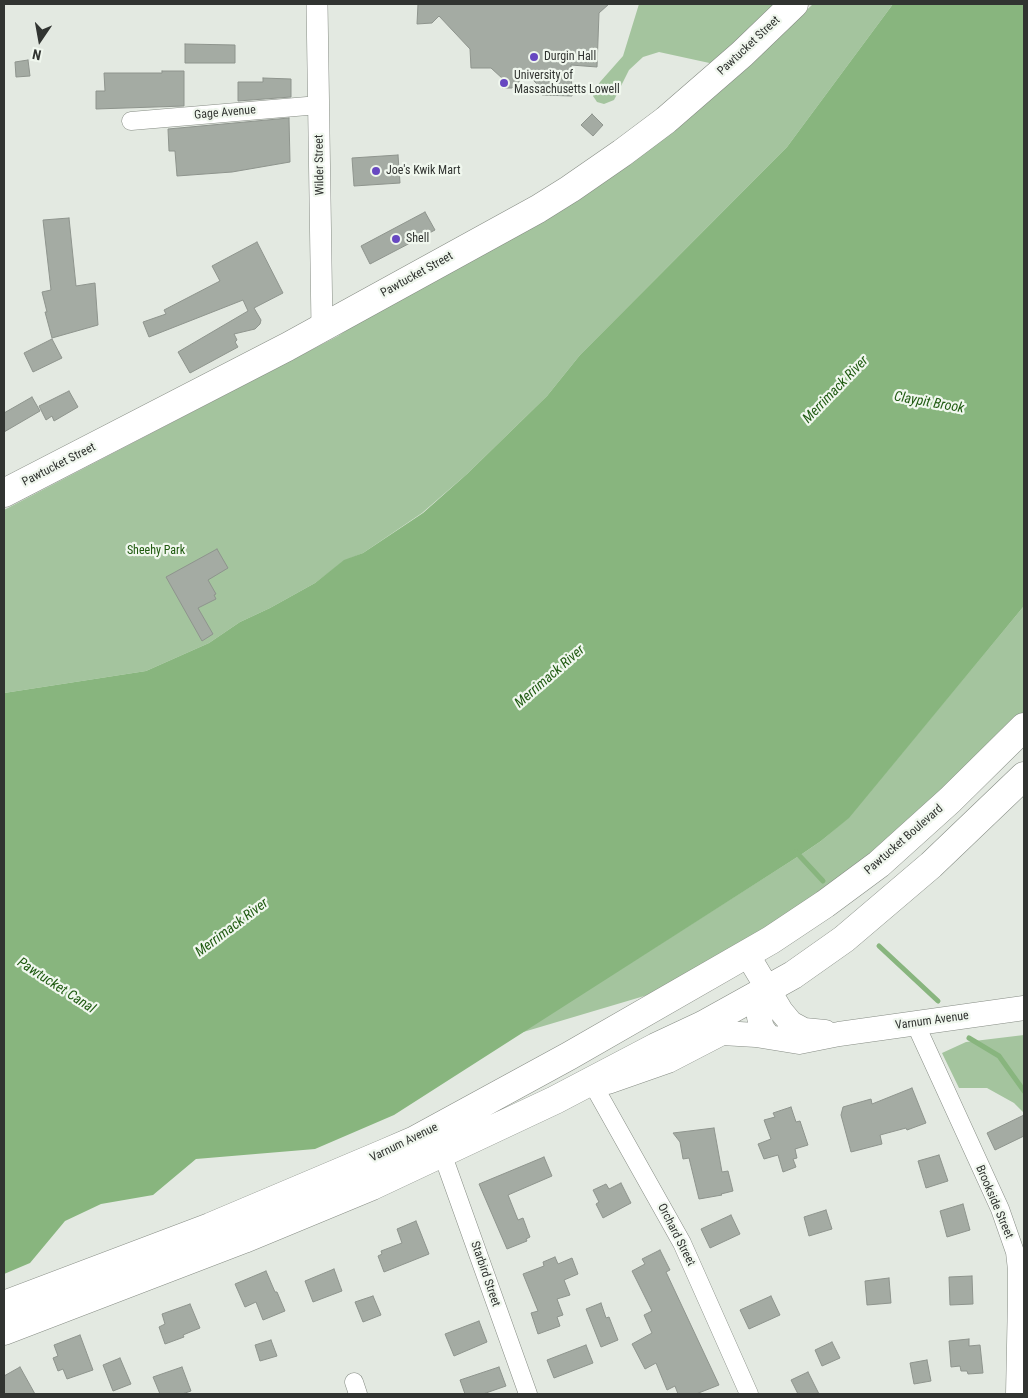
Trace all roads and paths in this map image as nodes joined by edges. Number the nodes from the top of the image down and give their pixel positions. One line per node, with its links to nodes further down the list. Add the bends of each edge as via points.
1 (317, 4): 3 (street, Wilder Street)
2 (794, 4): 5 (main road, Pawtucket Street, via 703,88 576,186)
3 (319, 105): 4 (street, Gage Avenue); 5 (street, Wilder Street)
4 (131, 121)
5 (322, 327): 6 (main road, Pawtucket Street)
6 (4, 494)
7 (1024, 727): 9 (main road, Pawtucket Boulevard, via 879,864)
8 (1024, 776): 10 (main road, via 931,865 844,939 793,975)
9 (747, 954): 10 (main road, Varnum Avenue); 17 (main road, Varnum Avenue, via 415,1140 210,1227)
10 (767, 988): 13 (main road, Varnum Avenue, via 791,1023 804,1030); 14 (main road, via 759,1007 759,1017); 15 (main road, Varnum Avenue, via 704,1025)
11 (1024, 1008): 12 (main road, Varnum Avenue)
12 (915, 1023): 13 (main road, Varnum Avenue); 21 (street, Brookside Street, via 1000,1209 1015,1252)
13 (839, 1034): 14 (main road, Varnum Avenue, via 799,1042)
14 (769, 1037): 15 (main road, Varnum Avenue, via 722,1034 668,1061 609,1082)
15 (591, 1081): 16 (main road, Varnum Avenue); 20 (street, Orchard Street, via 682,1243)
16 (442, 1152): 18 (main road, Varnum Avenue, via 287,1222); 19 (street, Starbird Street)
17 (4, 1305)
18 (4, 1331)
19 (528, 1394)
20 (749, 1394)
21 (1015, 1394)

